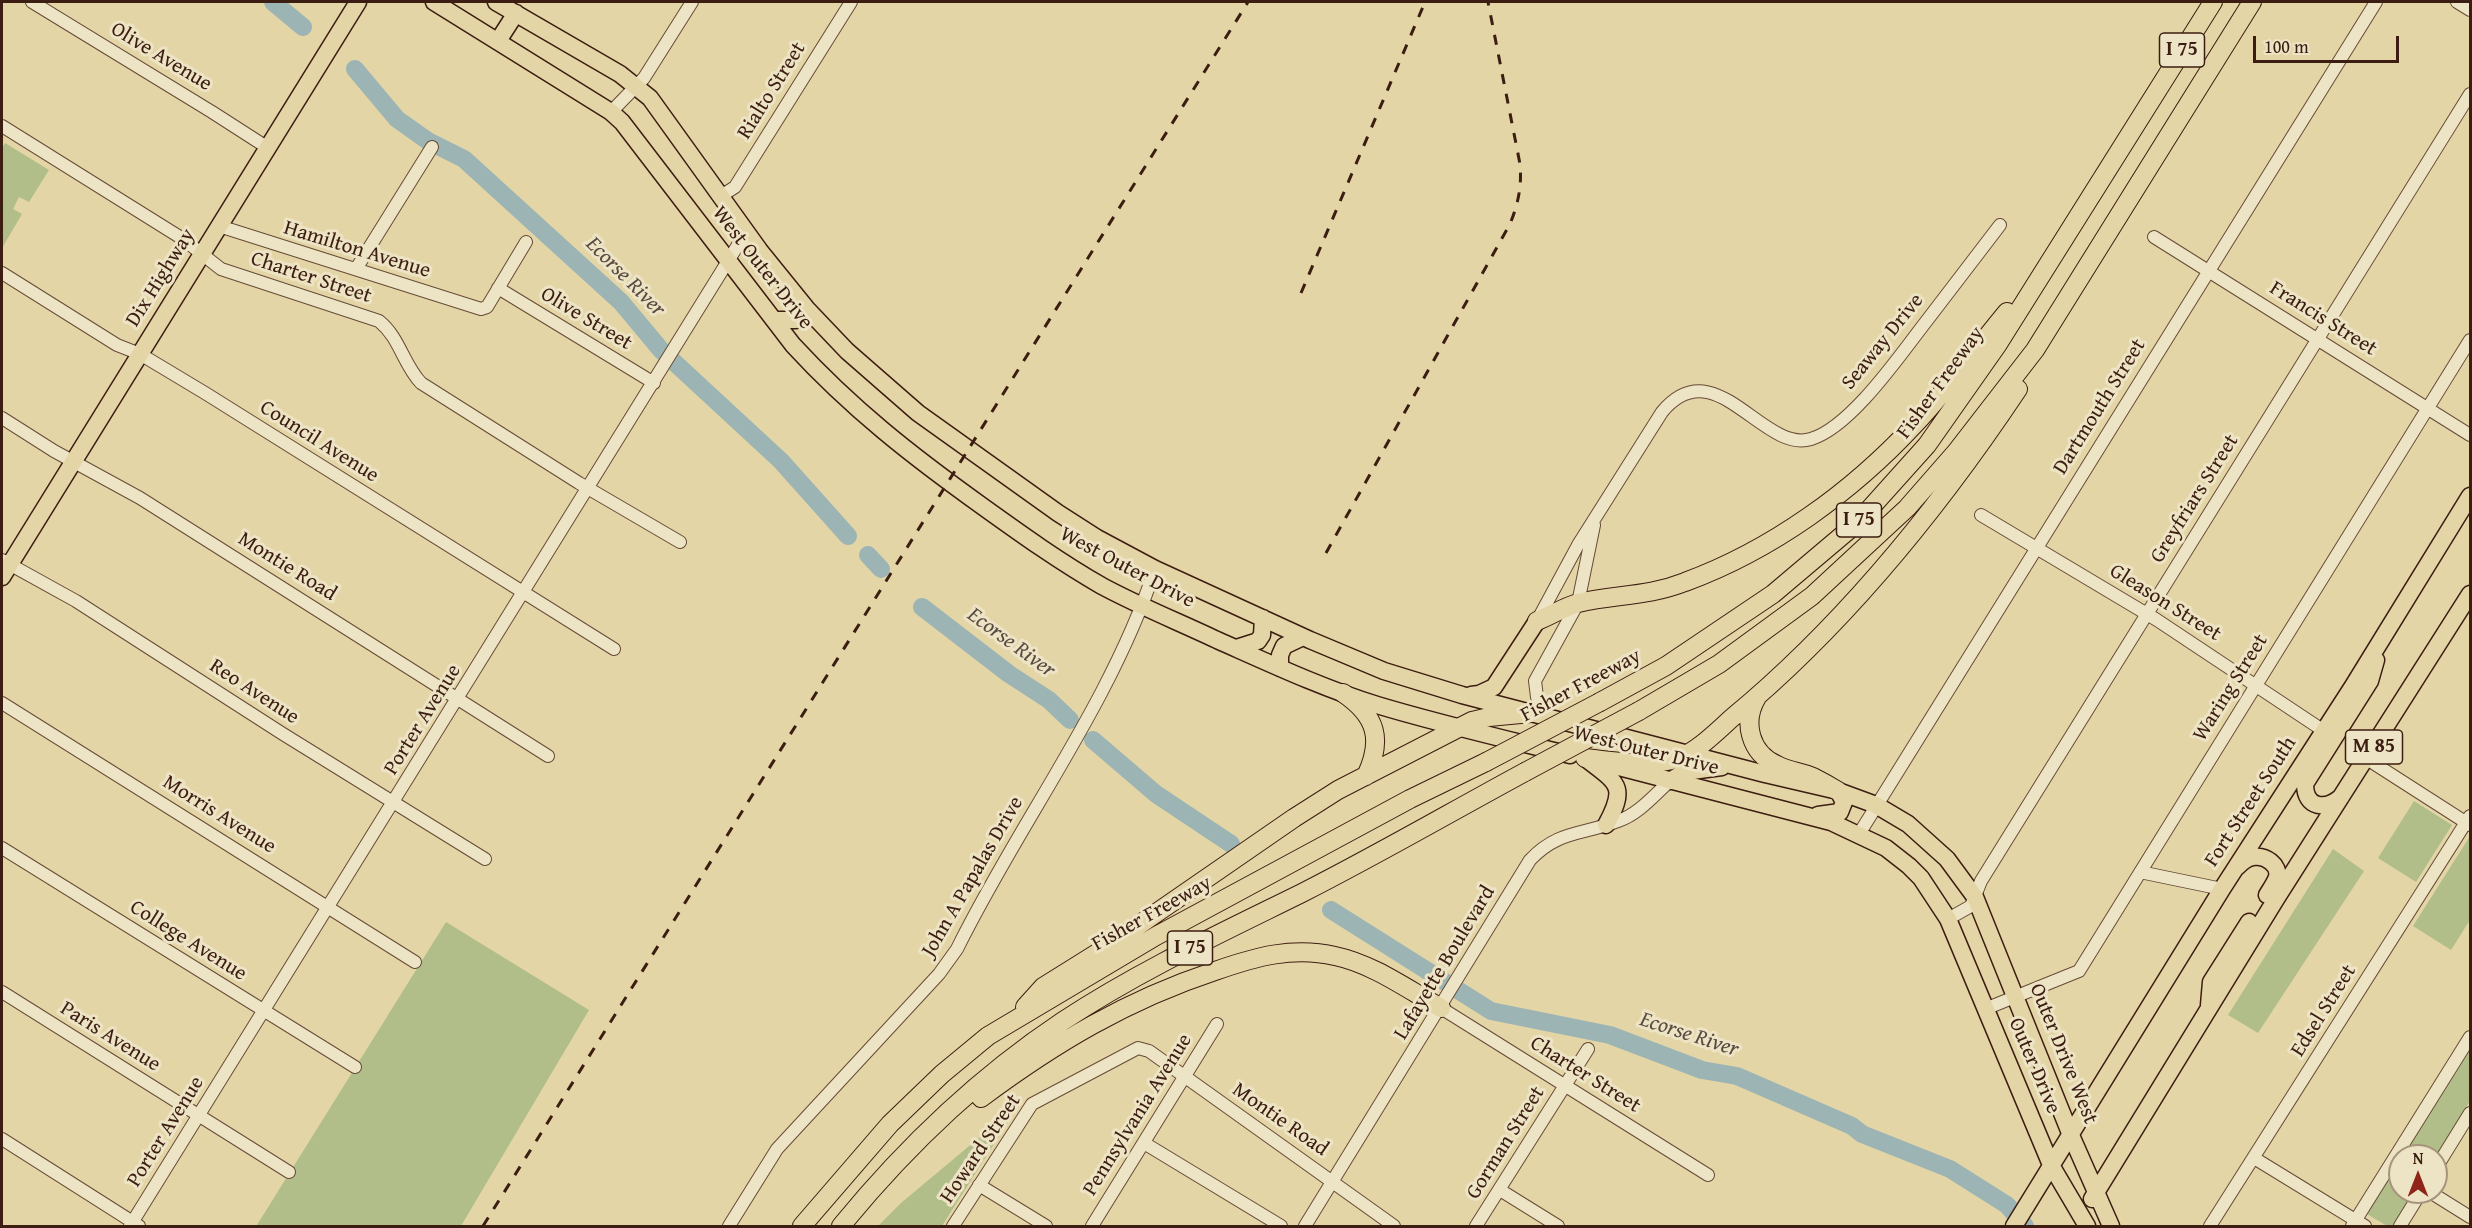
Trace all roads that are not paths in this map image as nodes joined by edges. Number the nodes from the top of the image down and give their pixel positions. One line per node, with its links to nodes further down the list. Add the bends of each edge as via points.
1 (32, 2): 19 (street, Olive Avenue)
2 (358, 2): 19 (main road, Dix Highway)
3 (434, 2): 13 (main road, West Outer Drive)
4 (496, 2): 12 (main road, West Outer Drive)
5 (692, 2): 14 (street)
6 (851, 2): 20 (street, Rialto Street, via 735,186)
7 (2213, 2): 28 (highway, Fisher Freeway / I 75)
8 (2252, 2): 37 (highway, I 75)
9 (2376, 2): 30 (street, Dartmouth Street)
10 (2457, 2): 11 (street)
11 (2470, 10)
12 (516, 14): 13 (main road); 14 (main road, West Outer Drive)
13 (498, 41): 16 (main road, West Outer Drive)
14 (636, 87): 16 (street); 20 (main road, West Outer Drive, via 650,98)
15 (2470, 94): 35 (street, Greyfriars Street)
16 (611, 112): 27 (main road, West Outer Drive)
17 (2, 126): 26 (street, Charter Street)
18 (432, 147): 29 (street)
19 (268, 148): 22 (main road, Dix Highway)
20 (722, 196): 23 (main road, West Outer Drive)
21 (2000, 225): 47 (street, Seaway Drive, via 1876,387 1829,428 1808,440 1792,440 1718,395 1684,395 1662,412)
22 (219, 226): 26 (main road, Dix Highway); 29 (street, Hamilton Avenue)
23 (746, 232): 27 (street, Porter Avenue); 33 (main road, West Outer Drive)
24 (2154, 237): 30 (street, Francis Street)
25 (526, 242): 32 (street)
26 (202, 253): 38 (main road, Dix Highway); 44 (street, Charter Street, via 221,270 379,321 396,339 421,383)
27 (730, 262): 34 (main road, West Outer Drive); 39 (street, Porter Avenue)
28 (2046, 264): 54 (highway, via 1915,424 1818,510 1752,551 1688,581 1649,593); 104 (highway, Fisher Freeway / I 75, bridge, via 1998,344 1927,445 1857,523 1773,594 1666,666 1156,936)
29 (356, 270): 32 (street, Hamilton Avenue, via 484,309)
30 (2208, 271): 35 (street, Francis Street); 49 (street, Dartmouth Street)
31 (2, 273): 38 (street, Council Avenue, via 117,345)
32 (498, 288): 39 (street, Olive Street)
33 (807, 309): 34 (main road, via 796,320); 51 (main road, West Outer Drive, via 855,359 918,413 1058,513)
34 (776, 321): 55 (main road, West Outer Drive, via 793,345 839,393 904,450 1042,549)
35 (2318, 339): 40 (street, Francis Street); 56 (street, Greyfriars Street)
36 (2470, 340): 40 (street, Waring Street)
37 (2036, 350): 67 (highway, via 2027,376 1925,518 1837,618); 121 (highway, I 75, bridge, via 1956,452 1906,508 1847,566 1785,618 1696,679 1639,711 1102,996 1015,1056 932,1127)
38 (140, 354): 43 (main road, Dix Highway); 52 (street, Council Avenue)
39 (654, 383): 44 (street, Porter Avenue)
40 (2428, 408): 42 (street, Francis Street); 64 (street, Waring Street)
41 (2, 418): 43 (street, Montie Road)
42 (2470, 435)
43 (73, 460): 50 (main road, Dix Highway); 68 (street, Montie Road, via 140,498)
44 (589, 489): 48 (street, Charter Street); 52 (street, Porter Avenue)
45 (2470, 496): 60 (main road, Fort Street South / M 85)
46 (1981, 515): 49 (street, Gleason Street)
47 (1595, 517): 54 (street, Seaway Drive); 58 (street, Seaway Drive)
48 (680, 542)
49 (2036, 548): 56 (street, Gleason Street); 84 (street, Dartmouth Street)
50 (4, 568): 83 (street, Reo Avenue, via 33,576 76,601)
51 (1155, 569): 55 (street, John A Papalas Drive); 57 (main road, West Outer Drive)
52 (524, 594): 62 (street, Council Avenue); 68 (street, Porter Avenue)
53 (2470, 594): 77 (main road, M 85)
54 (1578, 603): 58 (highway); 71 (street, Seaway Drive, via 1535,681 1537,697)
55 (1143, 605): 61 (main road, West Outer Drive); 135 (street, John A Papalas Drive, via 1096,702 948,962 777,1149)
56 (2147, 614): 64 (street, Gleason Street); 94 (street, Greyfriars Street, via 1981,881)
57 (1263, 618): 59 (main road, West Outer Drive); 61 (main road, via 1258,641)
58 (1537, 621): 66 (main road, via 1494,687 1479,694)
59 (1303, 637): 63 (main road, via 1284,646); 66 (main road, West Outer Drive, via 1384,671)
60 (2380, 642): 73 (main road, Fort Street South / M 85); 82 (main road, via 2370,681 2305,784 2311,801 2324,807)
61 (1236, 648): 63 (main road, West Outer Drive)
62 (614, 649)
63 (1280, 668): 65 (main road, West Outer Drive)
64 (2257, 685): 73 (street, Gleason Street); 92 (street, Waring Street)
65 (1343, 693): 72 (main road, West Outer Drive); 79 (highway, via 1363,710 1375,732 1375,753)
66 (1462, 695): 70 (main road, West Outer Drive)
67 (1757, 696): 74 (highway); 81 (highway, via 1752,705 1750,729 1754,745 1764,758)
68 (458, 699): 75 (street, Montie Road); 83 (street, Porter Avenue)
69 (2, 703): 95 (street, Morris Avenue)
70 (1531, 713): 71 (main road, West Outer Drive); 72 (highway, via 1489,717)
71 (1549, 717): 74 (main road, West Outer Drive)
72 (1459, 728): 76 (main road, West Outer Drive); 79 (highway)
73 (2324, 731): 91 (main road, Fort Street South / M 85)
74 (1689, 753): 76 (highway, via 1648,764); 78 (main road, West Outer Drive)
75 (548, 756)
76 (1585, 758): 80 (main road, West Outer Drive); 87 (main road, via 1617,788 1617,804)
77 (2367, 759): 82 (main road, M 85); 86 (street)
78 (1732, 765): 80 (main road, via 1684,772); 81 (main road, West Outer Drive)
79 (1365, 776): 104 (highway, via 1294,818 1044,987)
80 (1670, 781): 85 (main road, West Outer Drive); 87 (street, Lafayette Boulevard, via 1630,816)
81 (1838, 791): 84 (main road, West Outer Drive); 85 (main road, via 1844,802 1840,812)
82 (2345, 794): 103 (main road, M 85)
83 (394, 803): 90 (street, Reo Avenue); 95 (street, Porter Avenue)
84 (1876, 805): 88 (street, Dartmouth Street); 94 (main road, West Outer Drive, via 1930,842)
85 (1812, 816): 88 (main road, West Outer Drive)
86 (2469, 821): 119 (street, Edsel Street)
87 (1606, 825): 100 (street, Lafayette Boulevard, via 1557,838 1530,860)
88 (1859, 834): 96 (main road, West Outer Drive, via 1909,866)
89 (2, 848): 102 (street, College Avenue)
90 (485, 859)
91 (2236, 867): 93 (main road, Fort Street South / M 85); 103 (main road, via 2251,857 2262,857 2274,865 2277,876 2211,982)
92 (2140, 872): 93 (street); 99 (street, Waring Street, via 2079,971)
93 (2222, 890): 114 (main road, Fort Street South / M 85)
94 (1975, 897): 96 (street, Greyfriars Street, via 1971,906); 99 (main road, Outer Drive West)
95 (329, 908): 97 (street, Morris Avenue); 102 (street, Porter Avenue)
96 (1948, 919): 101 (main road, Outer Drive)
97 (415, 962)
98 (2, 992): 113 (street, Paris Avenue)
99 (2016, 996): 101 (street, Waring Street); 114 (main road, Outer Drive West)
100 (1445, 1001): 111 (street, Charter Street); 121 (highway, via 1335,955 1291,952 1257,957 1152,994 1079,1031 1020,1069 916,1155); 125 (street, Lafayette Boulevard)
101 (1985, 1009): 120 (main road, Outer Drive)
102 (265, 1011): 109 (street, College Avenue); 113 (street, Porter Avenue)
103 (2208, 1011): 128 (main road, M 85)
104 (1008, 1024): 136 (highway, Fisher Freeway / I 75, via 966,1054 904,1109)
105 (1217, 1024): 110 (street, Pennsylvania Avenue)
106 (2470, 1037): 117 (street)
107 (1141, 1048): 110 (street, Montie Road); 126 (street, Howard Street, via 1032,1104)
108 (1588, 1049): 111 (street, Gorman Street)
109 (355, 1067)
110 (1184, 1077): 116 (street, Pennsylvania Avenue); 125 (street, Montie Road)
111 (1564, 1086): 123 (street, Charter Street); 127 (street, Gorman Street)
112 (2470, 1113): 118 (street)
113 (199, 1116): 122 (street, Paris Avenue); 133 (street, Porter Avenue)
114 (2070, 1133): 120 (main road, M 85); 128 (main road, Outer Drive West)
115 (2, 1139): 133 (street)
116 (1144, 1143): 140 (street, Pennsylvania Avenue); 141 (street)
117 (2410, 1144)
118 (2448, 1149)
119 (2254, 1158): 134 (street); 148 (street, Edsel Street)
120 (2051, 1165): 132 (main road, Outer Drive); 146 (main road, M 85)
121 (888, 1171): 137 (highway, I 75)
122 (290, 1172)
123 (1708, 1175)
124 (2388, 1180): 134 (street)
125 (1333, 1181): 142 (street, Lafayette Boulevard); 143 (street, Montie Road)
126 (979, 1185): 138 (street, Howard Street); 139 (street)
127 (1500, 1190): 144 (street, Gorman Street); 145 (street)
128 (2097, 1192): 132 (main road, M 85); 147 (main road, Outer Drive West)
129 (2448, 1203): 131 (street)
130 (2414, 1204): 149 (street)
131 (2470, 1217)
132 (2082, 1223)
133 (134, 1225)
134 (2358, 1225)
135 (729, 1227)
136 (802, 1227)
137 (841, 1227)
138 (953, 1227)
139 (1046, 1227)
140 (1092, 1227)
141 (1281, 1227)
142 (1305, 1227)
143 (1394, 1227)
144 (1476, 1227)
145 (1558, 1227)
146 (2014, 1227)
147 (2111, 1227)
148 (2210, 1227)
149 (2400, 1227)

